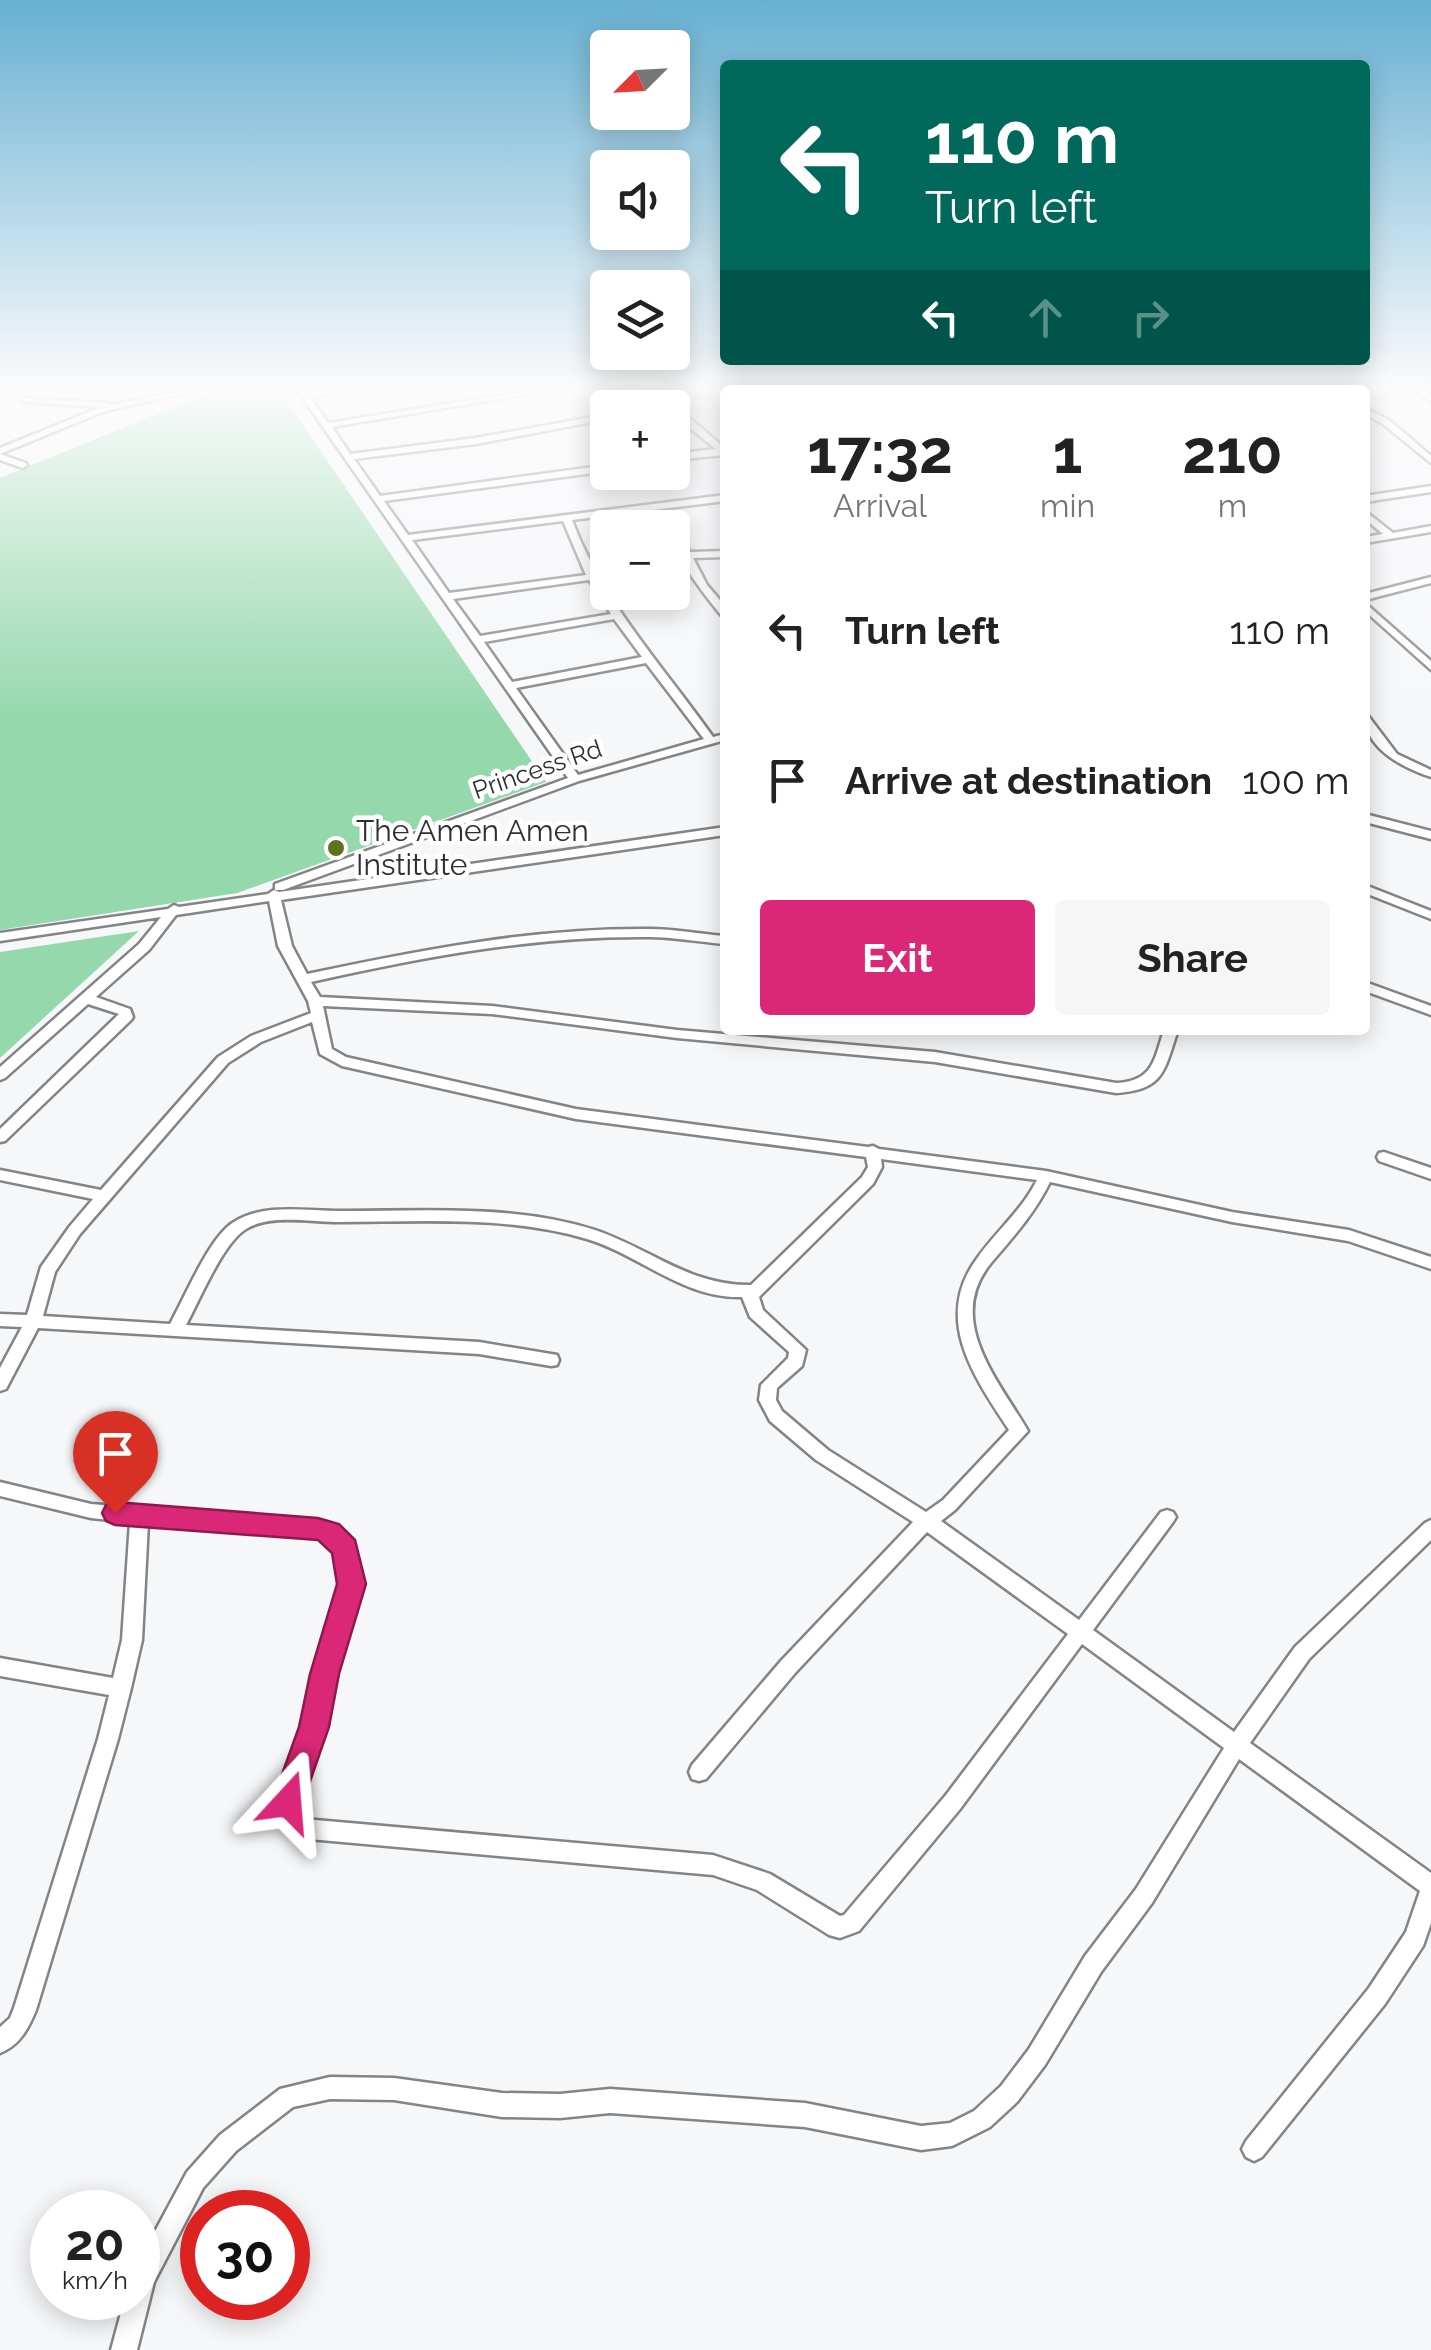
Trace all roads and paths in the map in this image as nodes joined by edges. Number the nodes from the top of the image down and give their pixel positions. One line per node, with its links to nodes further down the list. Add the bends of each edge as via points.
1 (376, 499): 8 (street)
2 (713, 500): 3 (street)
3 (654, 508): 4 (street)
4 (567, 518): 8 (street); 12 (street)
5 (1370, 518): 7 (street)
6 (1431, 529): 7 (street)
7 (1391, 536): 9 (street)
8 (407, 538): 15 (street)
9 (1370, 539)
10 (690, 554): 11 (street); 16 (street, via 703,586)
11 (720, 554)
12 (590, 576): 15 (street)
13 (1431, 580): 14 (street)
14 (1370, 596)
15 (445, 597): 20 (street)
16 (720, 603)
17 (613, 610): 19 (street)
18 (1370, 611): 22 (street)
19 (617, 616): 20 (street); 21 (street)
20 (477, 640): 23 (street)
21 (649, 659): 23 (street); 26 (street)
22 (1431, 667)
23 (509, 686): 28 (street)
24 (1370, 726): 27 (street, via 1393,756)
25 (720, 738): 26 (street, Princess Rd)
26 (710, 740): 28 (street, Princess Rd)
27 (1431, 774)
28 (575, 779): 34 (street, Princess Rd)
29 (1370, 819): 31 (street)
30 (720, 833): 33 (street)
31 (1431, 836)
32 (1370, 892): 36 (street)
33 (274, 894): 34 (street); 39 (street, via 285,946)
34 (255, 897): 35 (street)
35 (174, 909): 37 (street); 41 (street)
36 (1431, 914)
37 (0, 936)
38 (720, 940): 39 (street, via 586,935 434,951)
39 (305, 979): 42 (street)
40 (1370, 988): 43 (street)
41 (88, 998): 45 (street); 46 (street, via 126,1018)
42 (317, 1008): 44 (street, via 492,1010 935,1058 1116,1088 1156,1074); 47 (street, via 325,1051 342,1061 576,1114); 52 (street, via 223,1060)
43 (1431, 1010)
44 (1169, 1035)
45 (0, 1074)
46 (0, 1137)
47 (873, 1151): 51 (street); 54 (street, via 868,1180)
48 (1384, 1157): 49 (street)
49 (1431, 1174)
50 (0, 1175): 52 (street)
51 (1046, 1176): 53 (street, via 1349,1236); 63 (street, via 1032,1209 982,1263 964,1294 970,1346 1019,1431)
52 (105, 1196): 56 (street, via 56,1253)
53 (1430, 1260)
54 (752, 1291): 57 (street, via 706,1288 574,1230 434,1216 261,1217 224,1239); 63 (street, via 756,1313 798,1350 796,1361 769,1385 767,1400 776,1416 822,1456)
55 (0, 1320): 56 (street)
56 (33, 1322): 57 (street); 59 (street)
57 (176, 1328): 58 (street, via 479,1348)
58 (551, 1360)
59 (0, 1384)
60 (0, 1489): 61 (street)
61 (139, 1516): 65 (street, via 318,1529 345,1548 352,1584 290,1792 289,1812 298,1828 713,1865 764,1881 840,1927 953,1802); 67 (street, via 132,1640)
62 (1167, 1518): 65 (street)
63 (926, 1522): 65 (street); 69 (street)
64 (1431, 1528): 68 (street, via 1302,1653)
65 (1081, 1631): 68 (street)
66 (0, 1667): 67 (street)
67 (120, 1688): 71 (street, via 26,2010)
68 (1238, 1743): 70 (street); 73 (street, via 1010,2094 952,2134 921,2138 804,2115 610,2100 502,2105 394,2089 330,2088 288,2097 228,2143 195,2180)
69 (699, 1772)
70 (1431, 1888): 72 (street, via 1415,1938 1378,1996)
71 (0, 2042)
72 (1254, 2150)
73 (160, 2245)
74 (131, 2320): 75 (street)
75 (124, 2350)

